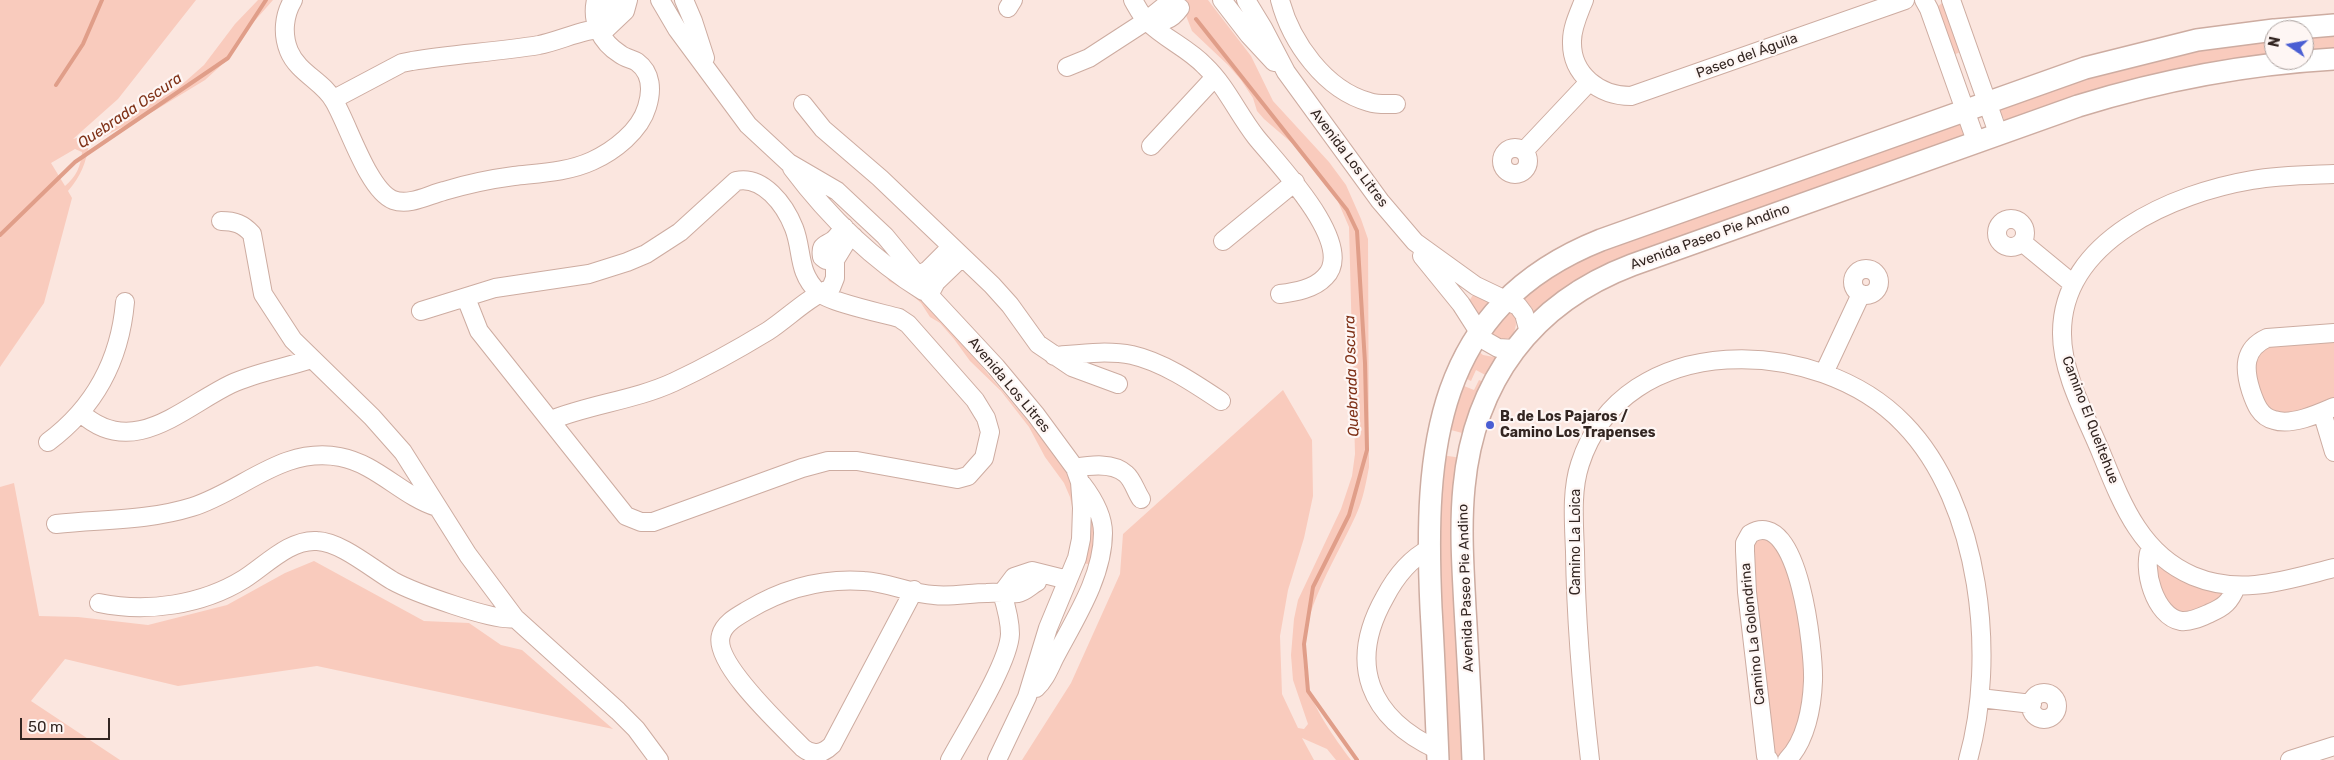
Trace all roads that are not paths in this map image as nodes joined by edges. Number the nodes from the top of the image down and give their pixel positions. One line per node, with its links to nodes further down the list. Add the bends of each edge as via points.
1 (293, 0): 30 (street, via 285,24 288,49 303,70)
2 (596, 0): 21 (street)
3 (616, 0): 21 (street)
4 (628, 0): 21 (street, via 619,18 606,28)
5 (660, 0): 22 (street, Avenida Los Litres)
6 (684, 0): 17 (street, Avenida Los Litres)
7 (1133, 0): 18 (street)
8 (1222, 0): 16 (street, Avenida Los Litres)
9 (1280, 0): 33 (street, via 1296,39 1331,81 1362,100)
10 (1584, 0): 29 (street, Paseo del Águila, via 1575,25 1572,49 1577,65)
11 (1905, 0): 29 (street, Paseo del Águila, via 1641,94 1611,94)
12 (1924, 0): 34 (street)
13 (1951, 0): 31 (street)
14 (1179, 2): 18 (street)
15 (1248, 4): 16 (street, via 1244,14); 26 (street, Avenida Los Litres)
16 (1234, 16): 26 (street, Avenida Los Litres, via 1262,50)
17 (693, 21): 22 (street, via 687,27); 27 (street, Avenida Los Litres)
18 (1146, 21): 25 (street, via 1089,58); 28 (street, via 1190,52)
19 (2334, 25): 20 (main road)
20 (2314, 27)
21 (596, 28): 30 (street, via 539,45 402,63); 30 (street, via 609,45 645,70 650,81 650,97 640,120 625,139 604,155 578,166 471,184 409,202 394,200 379,189)
22 (677, 29): 27 (street, Avenida Los Litres)
23 (2264, 31): 31 (main road, via 2197,40 2130,56)
24 (2334, 59): 35 (main road, Avenida Paseo Pie Andino, via 2251,67 2169,81)
25 (1067, 67)
26 (1286, 72): 47 (street, Avenida Los Litres, via 1380,201)
27 (711, 75): 39 (street, Avenida Los Litres, via 748,125)
28 (1215, 77): 37 (street); 41 (street, via 1250,129)
29 (1589, 82): 38 (street)
30 (334, 99)
31 (1988, 102): 34 (main road); 35 (street)
32 (803, 104): 49 (street, via 823,129 880,178)
33 (1396, 104)
34 (1965, 110): 36 (street); 60 (main road, via 1590,244 1549,266)
35 (1998, 133): 36 (main road, Avenida Paseo Pie Andino)
36 (1976, 141): 64 (main road, Avenida Paseo Pie Andino, via 1613,272 1569,296)
37 (1151, 146)
38 (1524, 151)
39 (789, 163): 42 (street, Avenida Los Litres); 43 (street, Avenida Los Litres)
40 (2334, 174): 53 (street, Camino El Queltehue, via 2252,180 2163,207 2136,220 2114,236 2094,255)
41 (1295, 182): 46 (street); 56 (street, via 1319,217 1332,264 1322,280 1300,290)
42 (827, 185): 43 (street, via 818,192); 50 (street, Avenida Los Litres, via 878,228)
43 (816, 199): 45 (street, Avenida Los Litres)
44 (221, 221): 69 (street, via 235,221 252,234 263,294 293,340)
45 (849, 232): 51 (street, Avenida Los Litres); 55 (street, via 824,244 821,250 822,257 831,260 835,278 831,288)
46 (1223, 241)
47 (1415, 242): 54 (street, Avenida Los Litres); 62 (street, Avenida Los Litres, via 1423,258)
48 (2022, 242): 53 (street)
49 (956, 252): 52 (street); 58 (street); 68 (street, via 1010,305 1038,344)
50 (902, 256): 51 (street, via 899,263); 52 (street, Avenida Los Litres)
51 (890, 268): 58 (street, Avenida Los Litres)
52 (918, 276): 58 (street, Avenida Los Litres)
53 (2073, 284): 86 (street, Camino El Queltehue, via 2065,307 2062,332 2068,372 2123,506)
54 (1476, 286): 60 (street, Avenida Los Litres); 62 (street, via 1466,293)
55 (819, 293): 59 (street, via 801,264 794,228 781,206 759,183 742,180 736,181 680,232 627,262 589,274 494,288); 75 (street, via 767,331 675,382 639,396); 75 (street, via 908,324 975,400 990,432 984,458 968,476 956,479 865,462 828,461 653,522 641,522 626,516)
56 (1280, 294)
57 (1861, 294): 70 (street)
58 (929, 295): 80 (street, Avenida Los Litres, via 1036,415)
59 (466, 298): 63 (street); 75 (street, via 479,332)
60 (1506, 300): 64 (street, Avenida Los Litres, via 1522,310); 66 (main road)
61 (125, 302): 74 (street, via 120,336 109,370)
62 (1461, 304): 66 (street, Avenida Los Litres)
63 (422, 311)
64 (1529, 332): 67 (main road, Avenida Paseo Pie Andino)
65 (2334, 333): 73 (street, via 2267,338 2254,346 2246,362 2254,401 2265,416 2283,422)
66 (1479, 334): 67 (street, Avenida Los Litres, via 1498,348); 76 (main road, via 1455,377)
67 (1514, 349): 78 (main road, Avenida Paseo Pie Andino, via 1485,400)
68 (1054, 356): 71 (street, via 1072,367); 72 (street, via 1133,356 1174,373)
69 (311, 359): 74 (street, via 233,384 179,415 142,430 113,431); 82 (street, via 372,417 403,452)
70 (1824, 373): 98 (street, Camino La Loica, via 1858,389 1894,414 1917,438 1946,488 1963,530 1974,575 1981,626); 106 (street, Camino La Loica, via 1760,360 1684,367 1660,375 1633,390 1613,408 1594,433 1579,468 1574,509 1577,619)
71 (1118, 384)
72 (1221, 402)
73 (2328, 409): 79 (street)
74 (80, 413): 77 (street)
75 (551, 420)
76 (1438, 435): 78 (main road, via 1453,444); 87 (main road, via 1430,488)
77 (48, 442)
78 (1471, 443): 105 (main road, Avenida Paseo Pie Andino, via 1464,487 1462,532)
79 (2334, 452)
80 (1077, 475): 81 (street, via 1100,464 1121,471); 83 (street, Avenida Los Litres); 84 (street, Avenida Los Litres)
81 (1141, 499)
82 (439, 508): 85 (street, via 426,504 366,466 341,458 315,456 277,465 192,507 120,521); 94 (street, via 468,555)
83 (1100, 520): 84 (street, via 1093,516); 96 (street, Avenida Los Litres, via 1103,532 1096,572)
84 (1081, 522): 89 (street, Avenida Los Litres, via 1081,539)
85 (56, 524)
86 (2151, 547): 90 (street, Camino El Queltehue, via 2171,564 2193,576); 90 (street, via 2147,560 2148,576 2162,609 2175,619 2192,620 2222,608 2231,600)
87 (1429, 549): 101 (main road); 101 (street, via 1410,563 1387,593 1370,631 1365,660 1373,690 1391,716)
88 (2334, 568): 90 (street, Camino El Queltehue, via 2266,585)
89 (1068, 580): 92 (street, via 1039,574 1037,582 1022,591); 95 (street, Avenida Los Litres)
90 (2236, 587)
91 (914, 590): 91 (street, via 832,745 823,752 812,753 803,748 733,673 722,653 720,636 727,624 764,601 797,588 830,581 864,581); 92 (street, via 934,595)
92 (1002, 593): 103 (street, via 1010,636 1004,659)
93 (99, 603): 94 (street, via 121,608 149,608 202,598 243,579 289,548 314,540 338,546 396,582 430,596 493,617)
94 (515, 618): 102 (street, via 618,711)
95 (1048, 628): 96 (street, via 1056,640); 97 (street, Avenida Los Litres)
96 (1066, 637): 97 (street, Avenida Los Litres, via 1046,676)
97 (1027, 697): 104 (street, Avenida Los Litres)
98 (1980, 698): 99 (street); 109 (street, Camino La Loica)
99 (2032, 704)
100 (2334, 746): 110 (street)
101 (1438, 755)
102 (659, 760)
103 (950, 760)
104 (997, 760)
105 (1473, 760)
106 (1590, 760)
107 (1768, 760): 108 (street, Camino La Golondrina, via 1745,564 1745,543 1750,534 1758,530 1776,535 1787,548 1799,582 1809,630 1812,695 1802,732)
108 (1789, 760)
109 (1968, 760)
110 (2290, 760)

